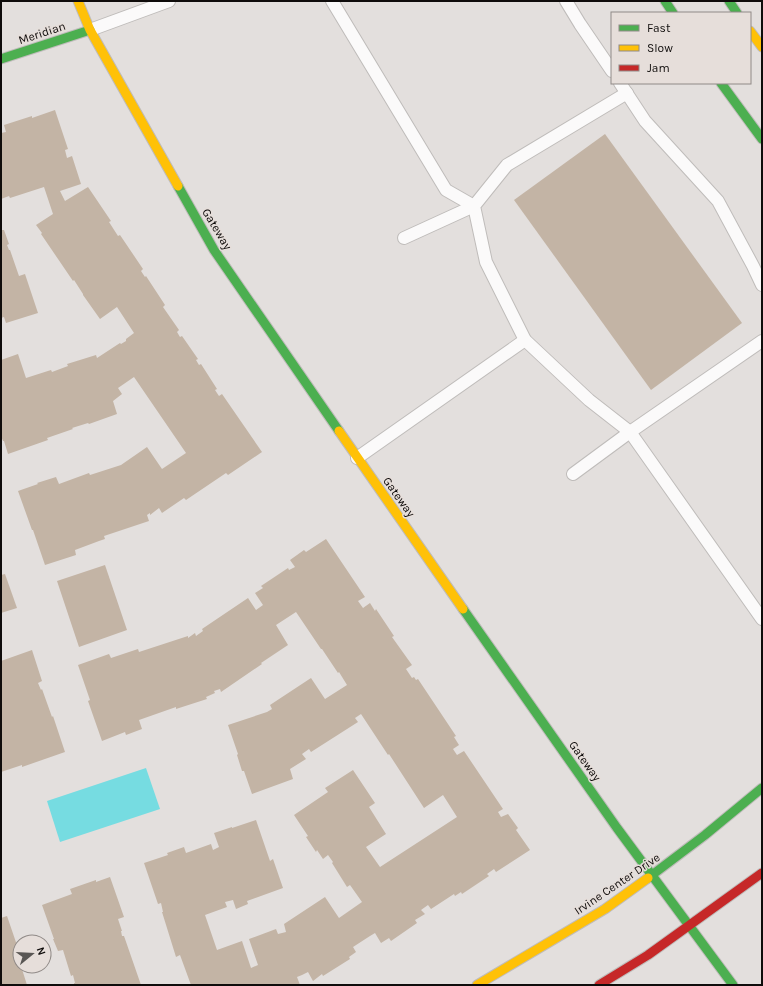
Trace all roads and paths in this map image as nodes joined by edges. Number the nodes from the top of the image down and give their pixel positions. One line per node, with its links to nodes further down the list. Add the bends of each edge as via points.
1 (78, 1): 9 (street, Gateway)
2 (169, 1): 9 (lane)
3 (332, 1): 18 (lane, via 446,190)
4 (566, 1): 13 (lane)
5 (665, 1): 7 (street)
6 (729, 1): 8 (street)
7 (672, 12)
8 (736, 12)
9 (90, 30): 12 (street, Meridian); 24 (street, Gateway, via 214,250)
10 (751, 32): 11 (street)
11 (762, 47)
12 (1, 59)
13 (611, 70)
14 (621, 84): 16 (lane)
15 (722, 84): 17 (street)
16 (627, 94): 18 (lane, via 507,166); 20 (lane, via 645,121 718,201)
17 (762, 139)
18 (474, 206): 19 (lane); 21 (lane, via 486,262)
19 (404, 238)
20 (762, 285)
21 (525, 340): 23 (lane, via 589,400); 24 (lane)
22 (762, 341): 23 (lane)
23 (630, 432): 25 (lane); 26 (lane)
24 (357, 458): 29 (street, Gateway, via 617,828)
25 (573, 474)
26 (762, 620)
27 (762, 788): 29 (street, Irvine Center Drive)
28 (762, 873): 30 (street)
29 (653, 875): 30 (street, Gateway); 31 (street, Irvine Center Drive, via 605,909)
30 (690, 926): 32 (street); 33 (street, Gateway)
31 (477, 985)
32 (599, 985)
33 (733, 985)

